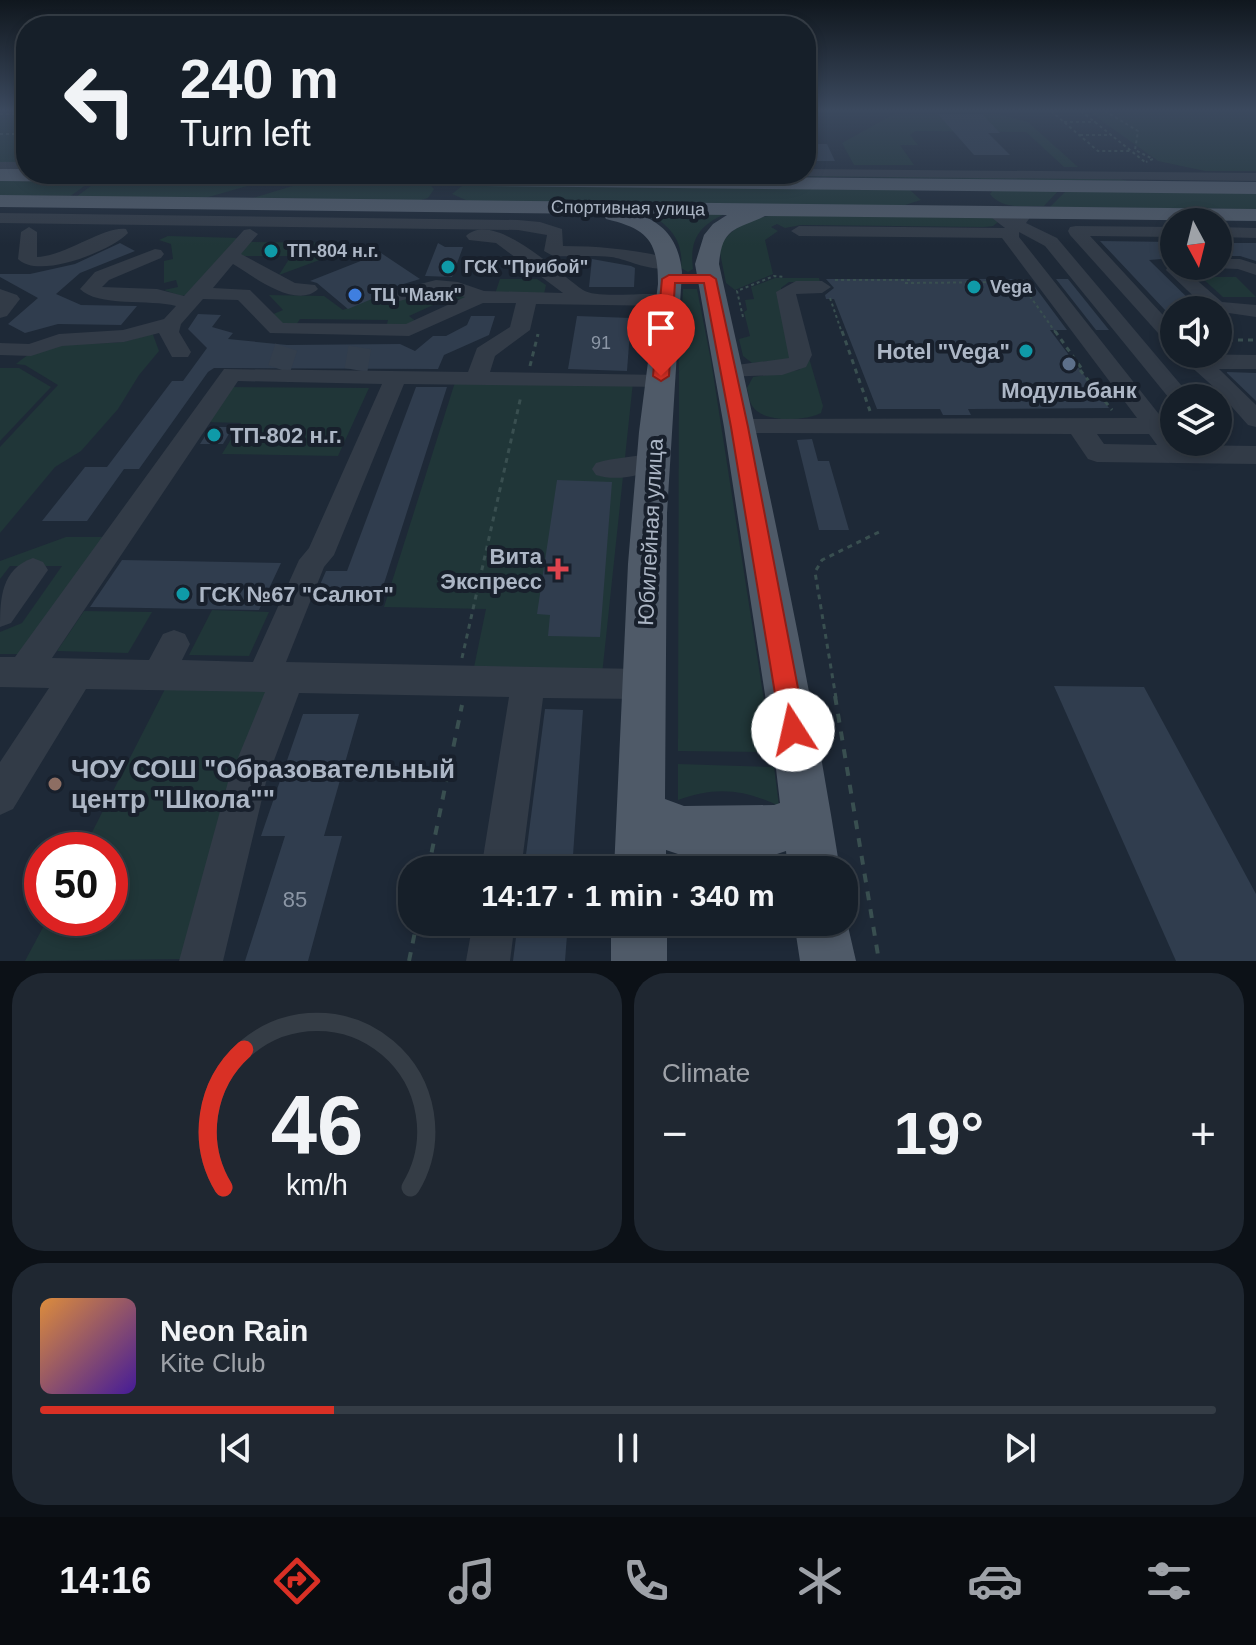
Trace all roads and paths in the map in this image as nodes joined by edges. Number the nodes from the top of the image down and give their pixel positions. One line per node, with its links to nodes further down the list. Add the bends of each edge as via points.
1 (1138, 156): 3 (path)
2 (1147, 156): 3 (path, via 1153,159)
3 (1146, 162): 6 (path)
4 (816, 173): 6 (street, via 1019,172)
5 (1256, 177): 6 (street)
6 (1132, 181): 11 (main road, Спортивная улица); 12 (main road, Спортивная улица)
7 (816, 182): 10 (main road, Спортивная улица)
8 (285, 184): 14 (main road)
9 (461, 184): 15 (main road, via 446,193 447,200)
10 (897, 184): 11 (main road, Спортивная улица); 17 (main road, via 917,188 932,199 922,208)
11 (995, 186): 23 (main road, via 982,190 983,198)
12 (1256, 188)
13 (0, 201): 14 (main road, Спортивная улица)
14 (216, 203): 15 (main road, Спортивная улица)
15 (465, 206): 16 (main road, Спортивная улица)
16 (579, 207): 22 (main road, Спортивная улица); 42 (main road, via 628,217 651,229 663,241)
17 (899, 210): 22 (main road, Спортивная улица); 23 (main road, Спортивная улица, via 981,211)
18 (1256, 215): 19 (main road, Спортивная улица)
19 (1232, 216)
20 (0, 218): 42 (street, via 518,225 552,229 553,251 619,252)
21 (1160, 219): 23 (main road, Спортивная улица)
22 (792, 220): 23 (street); 38 (main road, via 738,217 717,230 708,250)
23 (1020, 222): 25 (street); 39 (street); 70 (street, via 1051,242); 73 (street)
24 (0, 231): 26 (street)
25 (1076, 231): 27 (street); 57 (street)
26 (29, 232): 29 (street); 29 (street, via 27,259 38,263)
27 (1160, 232)
28 (1232, 232): 31 (street)
29 (120, 233): 30 (street)
30 (155, 233): 32 (street); 50 (street, via 156,274)
31 (1256, 233)
32 (250, 234): 33 (street); 52 (street, via 500,238)
33 (231, 256): 46 (street, via 291,289); 50 (street)
34 (1232, 264): 35 (street)
35 (1256, 270)
36 (787, 277): 55 (path, via 774,276 737,291)
37 (969, 278): 43 (path)
38 (710, 279): 42 (main road); 65 (main road)
39 (1060, 279)
40 (911, 280): 43 (path); 44 (path); 74 (path, via 834,280 825,286)
41 (1186, 280): 54 (street, via 1211,304)
42 (669, 281): 52 (street); 69 (main road, Юбилейная улица)
43 (972, 282): 71 (path, via 1020,282)
44 (905, 283)
45 (822, 287): 65 (street, via 786,292 801,355 798,362)
46 (308, 289)
47 (0, 295): 53 (street, via 10,299)
48 (392, 297): 49 (street, via 418,286 463,287)
49 (480, 297): 50 (street, via 409,330 364,338 291,338 243,294); 51 (street)
50 (194, 298): 56 (street)
51 (537, 298): 52 (street); 67 (street, via 520,330 485,353); 68 (path)
52 (583, 299)
53 (0, 312)
54 (1253, 314)
55 (743, 317)
56 (171, 323): 60 (street, via 124,336 59,340 31,350); 61 (street, via 169,332)
57 (1160, 324)
58 (1232, 340): 59 (path)
59 (1256, 340)
60 (0, 349)
61 (180, 352)
62 (1232, 360): 63 (street)
63 (1256, 362)
64 (1204, 368): 72 (street)
65 (730, 372): 77 (main road)
66 (396, 377): 67 (street); 87 (street, via 232,374 98,580); 91 (street, via 320,555 313,560)
67 (477, 377): 68 (street)
68 (526, 378): 69 (street); 88 (path)
69 (660, 382): 81 (main road, Юбилейная улица)
70 (1169, 384)
71 (1112, 409)
72 (1256, 419)
73 (1160, 420)
74 (876, 426): 75 (street); 77 (street)
75 (1078, 426): 76 (street); 78 (street, via 1097,453)
76 (1160, 426)
77 (740, 427): 96 (main road)
78 (1160, 454)
79 (1232, 455): 80 (street)
80 (1256, 455)
81 (653, 461): 82 (street); 93 (main road, Юбилейная улица)
82 (605, 469)
83 (881, 531): 110 (path, via 822,560 815,572)
84 (33, 570): 85 (street)
85 (0, 614)
86 (174, 644): 90 (street)
87 (12, 672): 89 (street)
88 (448, 672): 91 (street); 92 (street); 97 (path, via 465,693)
89 (77, 673): 90 (street); 94 (street)
90 (158, 675): 91 (street)
91 (276, 677): 105 (street)
92 (528, 682): 93 (street); 98 (street)
93 (641, 684): 95 (main road, Юбилейная улица)
94 (0, 796)
95 (640, 815): 96 (main road, via 684,831 774,830); 99 (main road, Юбилейная улица)
96 (806, 819): 100 (main road)
97 (431, 856)
98 (503, 856)
99 (640, 856)
100 (812, 856)
101 (414, 936): 106 (path)
102 (492, 936): 107 (street)
103 (639, 936): 108 (main road)
104 (824, 936): 109 (main road)
105 (201, 961)
106 (409, 961)
107 (488, 961)
108 (639, 961)
109 (828, 961)
110 (879, 961)

